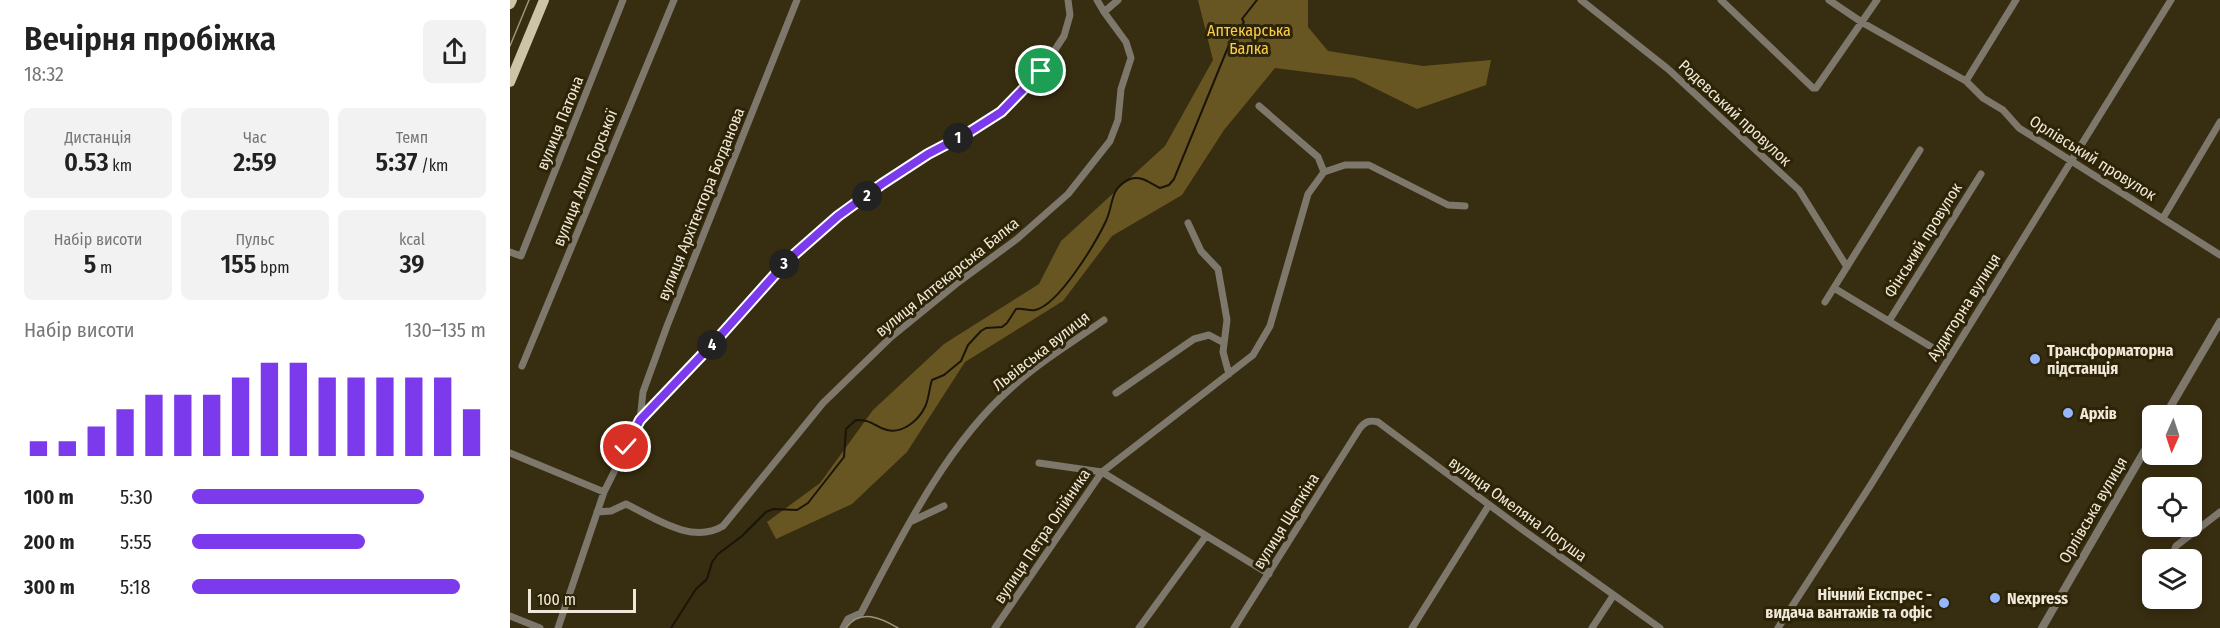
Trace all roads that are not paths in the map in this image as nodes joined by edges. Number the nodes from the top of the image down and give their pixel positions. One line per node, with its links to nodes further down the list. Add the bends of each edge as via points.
1 (512, 0): 15 (main road)
2 (544, 0): 19 (main road)
3 (623, 0): 29 (street, вулиця Патона, via 521,256)
4 (674, 0): 39 (street, вулиця Алли Горської)
5 (797, 0): 43 (street, вулиця Архітектора Богданова, via 667,326 643,392)
6 (1068, 0): 43 (street, via 1070,15 1064,36 1017,98 982,125 882,184 815,235)
7 (1097, 0): 16 (street, вулиця Аптекарська Балка)
8 (1118, 0): 16 (street)
9 (1581, 0): 31 (street, Родевський провулок, via 1668,69 1799,190)
10 (1721, 0): 17 (street, via 1813,88)
11 (1829, 0): 17 (street, Орлівський провулок)
12 (1877, 0): 17 (street)
13 (2016, 0): 18 (street)
14 (2171, 0): 23 (street, Аудиторна вулиця)
15 (510, 4)
16 (1104, 12): 52 (street, вулиця Аптекарська Балка, via 1126,42 1131,58 1110,141 1068,194 891,337 823,403 723,526 702,534 686,531 626,504 611,512)
17 (1863, 23): 18 (street, Орлівський провулок)
18 (1965, 81): 23 (street, Орлівський провулок, via 2003,110 2019,128)
19 (510, 82)
20 (1259, 106): 24 (street, via 1318,157)
21 (2220, 122): 27 (street)
22 (1920, 150): 31 (street)
23 (2071, 159): 27 (street, Орлівський провулок); 38 (street, Аудиторна вулиця)
24 (1324, 171): 26 (street, via 1345,165 1369,165 1448,205); 40 (street, вулиця Петра Олійника, via 1308,194 1269,326 1253,356)
25 (1981, 174): 35 (street, Фінський провулок)
26 (1465, 206)
27 (2163, 218): 30 (street, Орлівський провулок)
28 (1188, 224): 37 (street, via 1201,251 1218,269 1227,320)
29 (510, 252)
30 (2220, 255)
31 (1847, 267): 32 (street)
32 (1834, 288): 33 (street); 35 (street, Фінський провулок)
33 (1825, 302)
34 (1104, 320): 54 (street, Львівська вулиця, via 1011,387 976,423 923,497)
35 (1889, 321): 38 (street, Фінський провулок)
36 (2220, 322): 42 (street)
37 (1224, 343): 40 (street); 41 (street, via 1209,335 1194,339)
38 (1948, 357): 69 (street, Аудиторна вулиця)
39 (522, 366)
40 (1229, 374): 48 (street, вулиця Петра Олійника)
41 (1116, 393)
42 (2171, 405)
43 (640, 420): 49 (street)
44 (1360, 428): 50 (street, вулиця Омеляна Логуша, via 1365,422 1378,422); 57 (street, вулиця Щепкіна)
45 (510, 453): 49 (street)
46 (2142, 455): 70 (street, Орлівська вулиця)
47 (1039, 463): 48 (street)
48 (1102, 471): 55 (street); 63 (street, вулиця Петра Олійника)
49 (604, 492): 52 (street)
50 (1489, 505): 58 (street, вулиця Омеляна Логуша); 66 (street)
51 (944, 506): 54 (street)
52 (597, 512): 61 (street)
53 (2220, 512): 56 (street)
54 (912, 521): 62 (street, Львівська вулиця, via 861,613)
55 (1206, 536): 57 (street); 64 (street)
56 (2175, 549)
57 (1269, 574): 65 (street, вулиця Щепкіна)
58 (1613, 596): 67 (street); 68 (street, вулиця Омеляна Логуша)
59 (510, 616): 60 (street)
60 (540, 628)
61 (558, 628)
62 (843, 628)
63 (995, 628)
64 (1139, 628)
65 (1234, 628)
66 (1412, 628)
67 (1592, 628)
68 (1660, 628)
69 (1778, 628)
70 (2042, 628)

